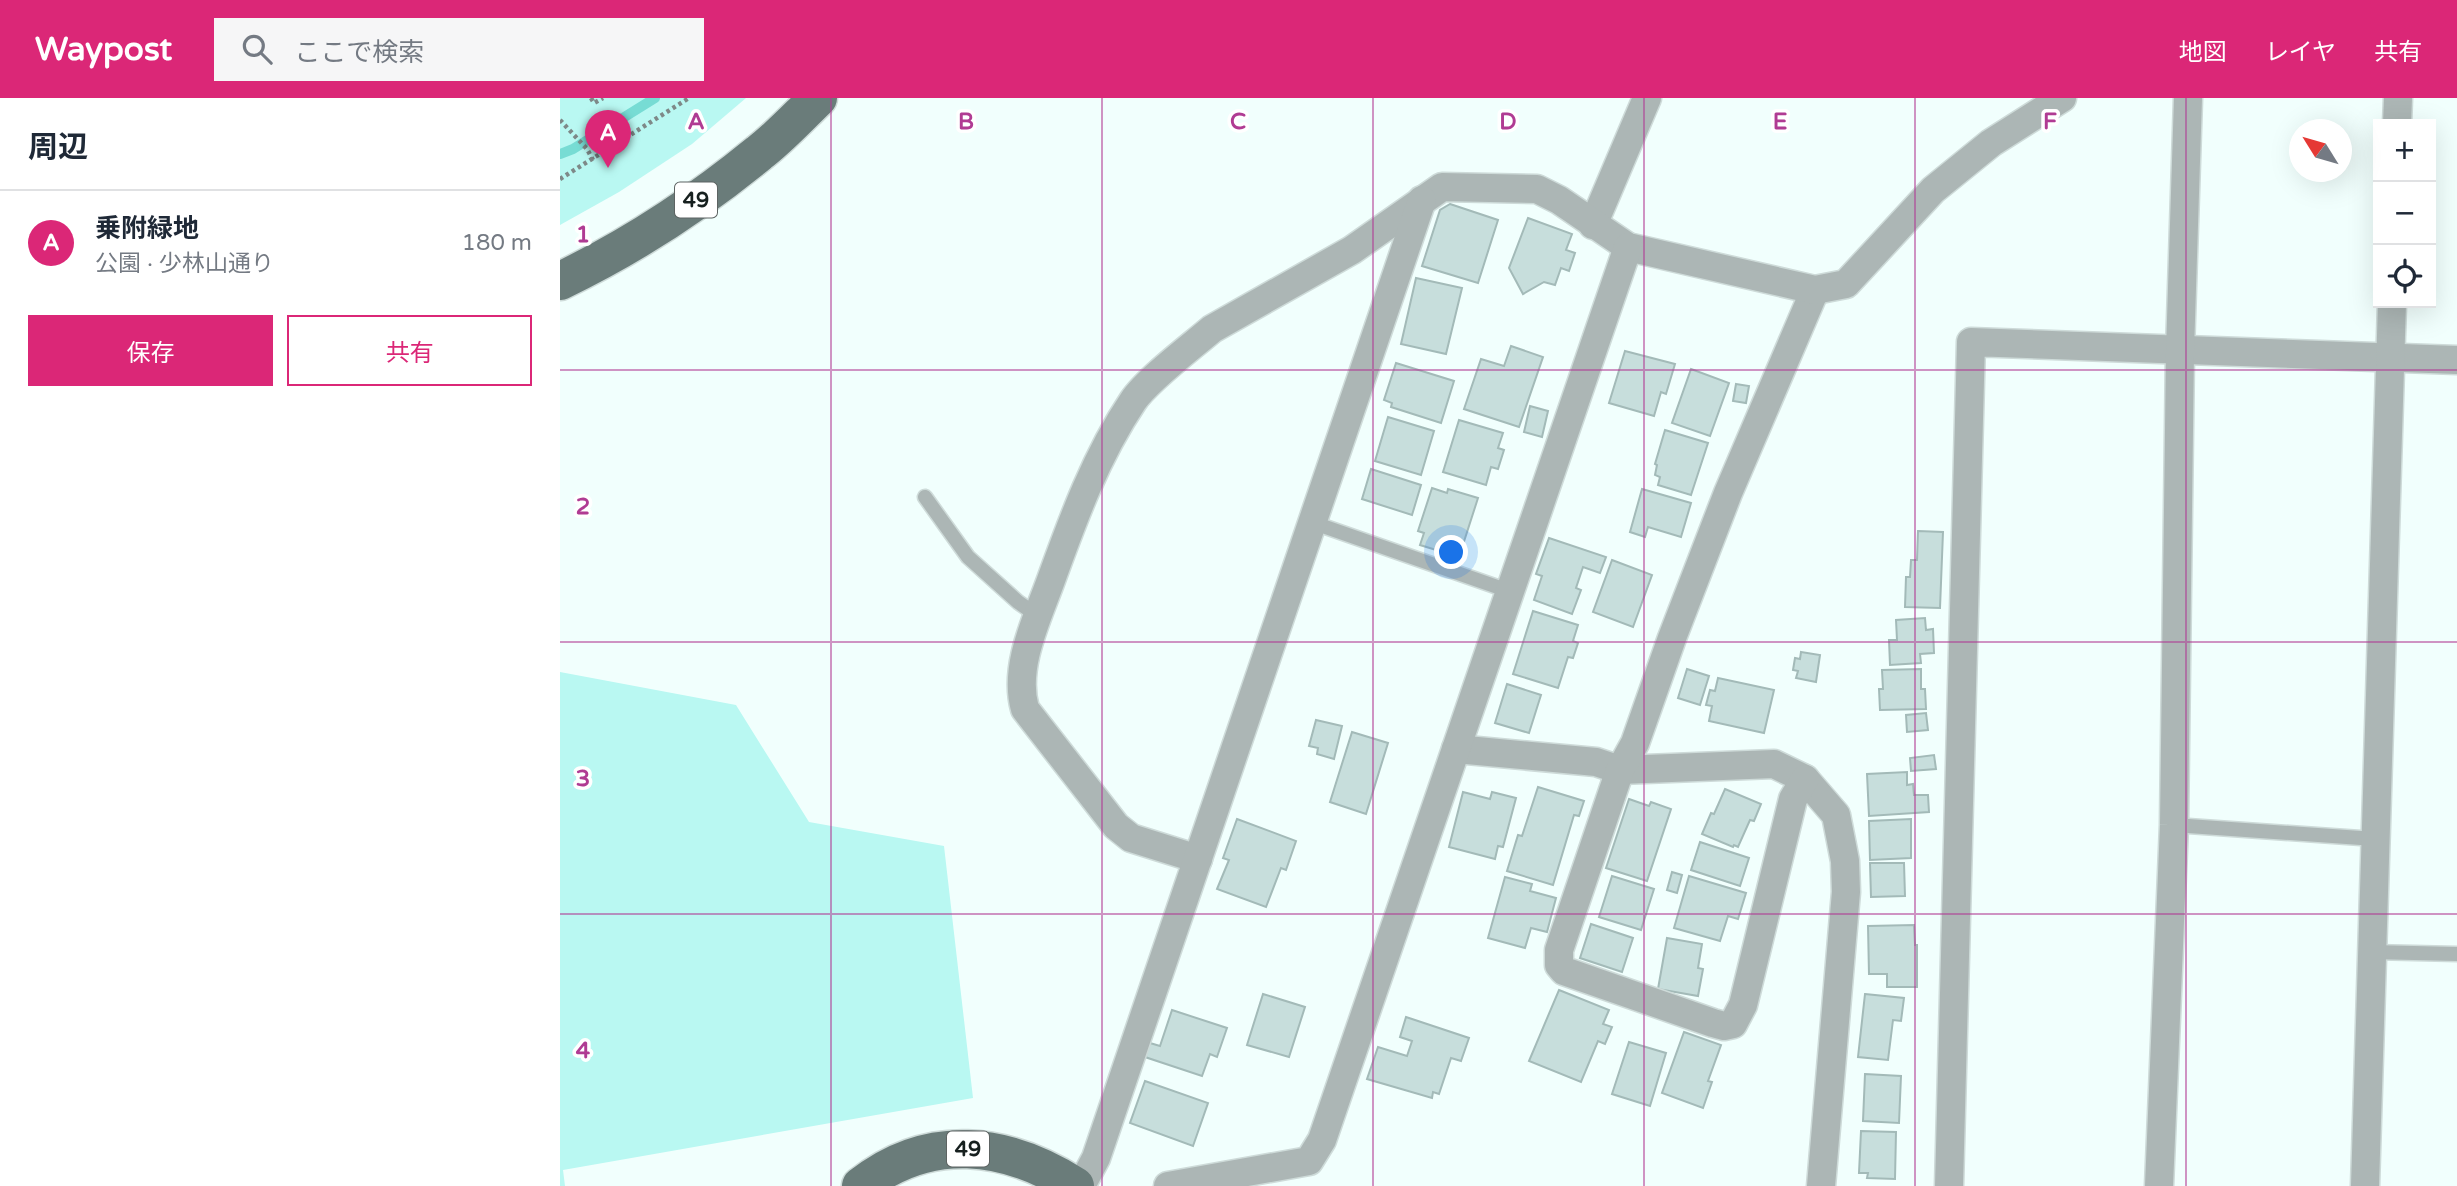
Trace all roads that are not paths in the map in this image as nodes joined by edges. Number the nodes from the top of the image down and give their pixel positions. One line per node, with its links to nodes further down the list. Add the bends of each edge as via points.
1 (818, 98): 10 (main road, 49, via 761,152 708,192)
2 (1647, 98): 8 (street)
3 (2062, 98): 11 (street, via 1992,143 1933,190 1846,284)
4 (2188, 98): 13 (street)
5 (2398, 98): 6 (street)
6 (2397, 119)
7 (1422, 200): 8 (street, via 1442,187 1537,189); 17 (street); 19 (street, via 1352,250 1212,329 1134,398 1075,513)
8 (1593, 225): 9 (street)
9 (1628, 247): 11 (street); 18 (street)
10 (560, 281)
11 (1815, 290): 21 (street, via 1728,494 1635,743)
12 (2392, 308): 14 (street)
13 (2180, 351): 14 (street); 23 (street); 33 (street, via 1971,342)
14 (2391, 358): 15 (street); 24 (street)
15 (2457, 359)
16 (925, 497): 19 (lane, via 968,557)
17 (1314, 523): 18 (lane); 25 (street)
18 (1509, 592): 20 (street)
19 (1038, 616): 25 (street, via 1026,652 1021,696 1025,709 1116,826 1130,838)
20 (1457, 749): 21 (street, via 1596,762); 31 (street, via 1322,1140 1309,1161)
21 (1620, 770): 22 (street, via 1774,764); 22 (street, via 1559,950 1559,965 1572,975 1724,1026 1734,1024 1743,1005 1793,799)
22 (1805, 779): 32 (street, via 1836,815 1845,861 1844,923)
23 (2174, 825): 24 (lane); 34 (street)
24 (2375, 839): 26 (street)
25 (1198, 859): 30 (street, via 1096,1158)
26 (2371, 952): 27 (lane); 35 (street)
27 (2457, 954)
28 (861, 1186): 29 (main road, 49, via 912,1157 980,1149 1011,1155)
29 (1075, 1186)
30 (1080, 1186)
31 (1173, 1186)
32 (1821, 1186)
33 (1949, 1186)
34 (2159, 1186)
35 (2365, 1186)

